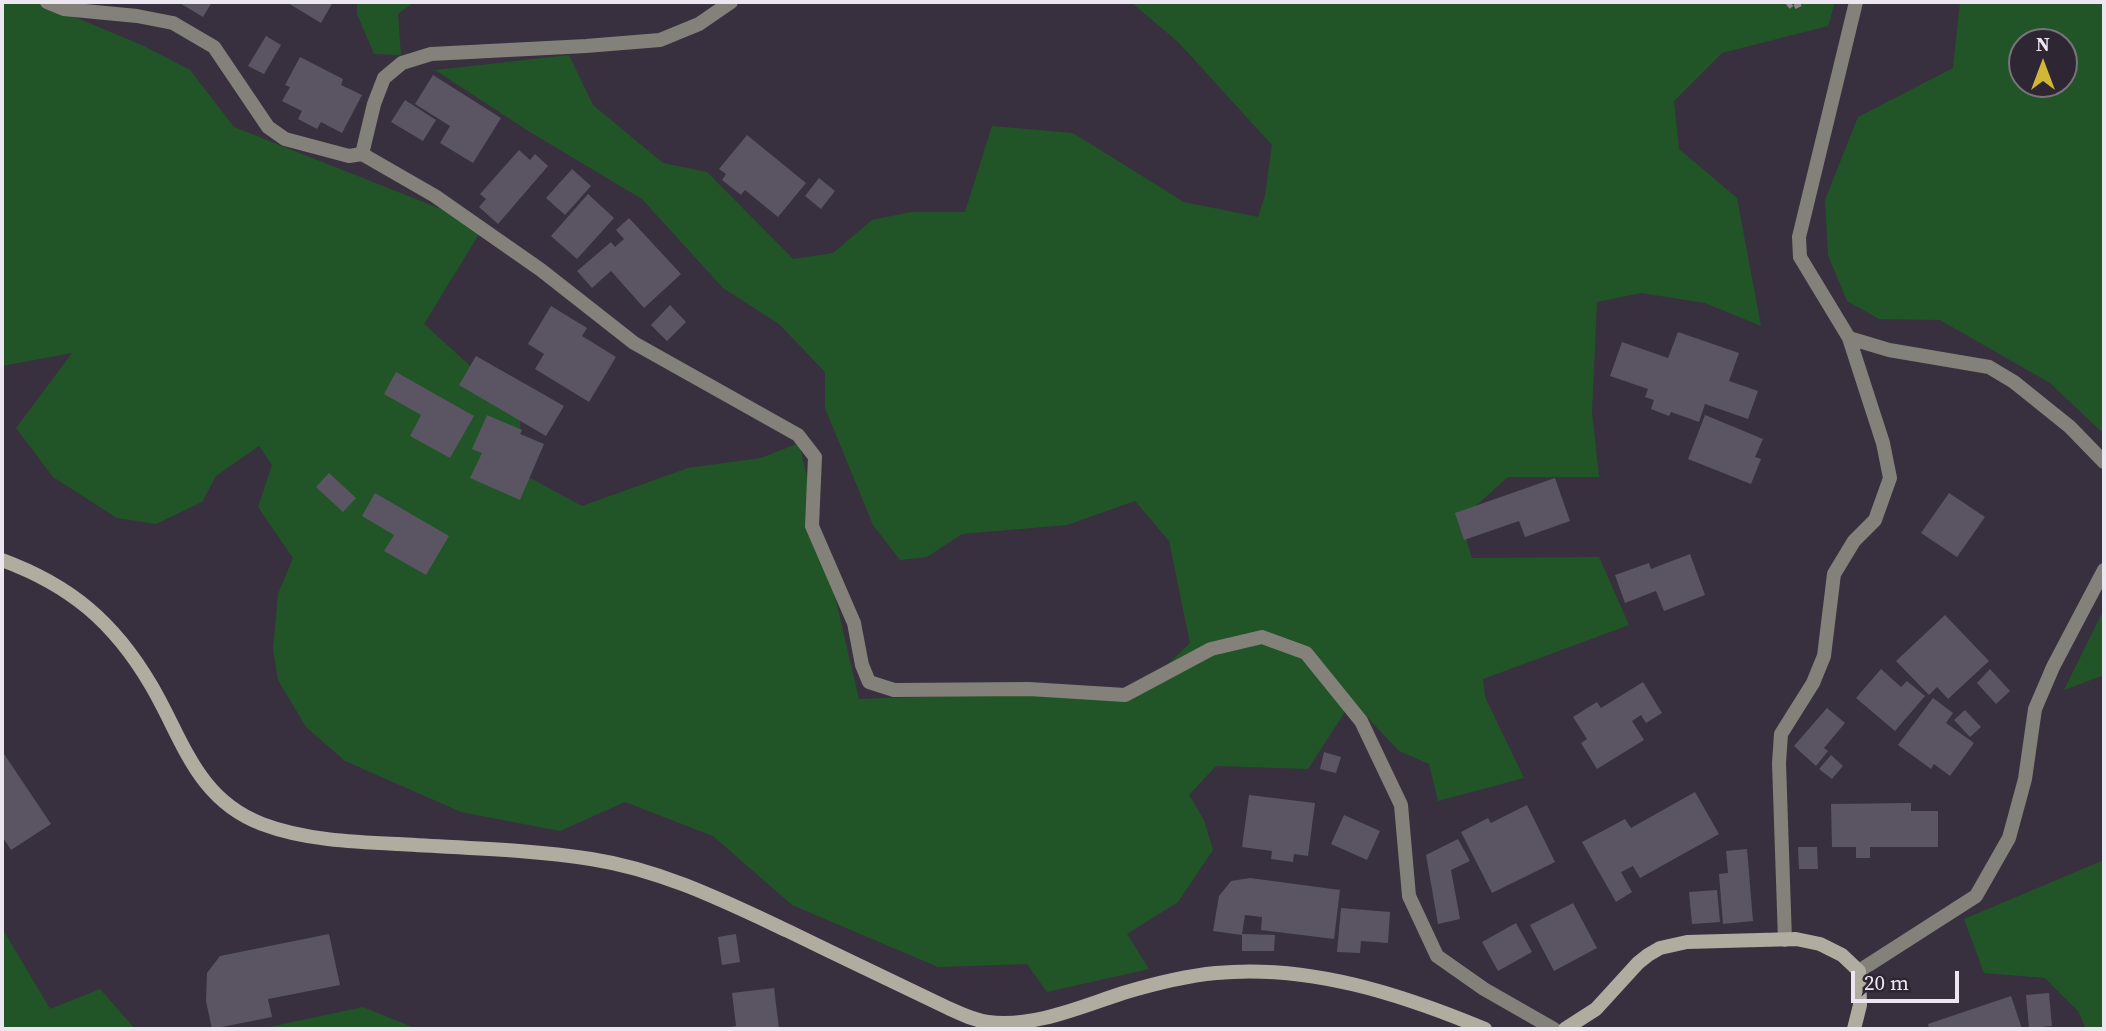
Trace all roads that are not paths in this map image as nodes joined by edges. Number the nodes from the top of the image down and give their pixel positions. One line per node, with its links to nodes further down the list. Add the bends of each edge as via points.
1 (47, 2): 4 (street, via 64,9 173,23 214,47 268,127 285,139 349,156)
2 (731, 2): 4 (street, via 699,24 660,40 431,54 402,62 384,78)
3 (1856, 2): 5 (street, via 1799,237 1800,257)
4 (362, 154): 12 (street, via 456,210 634,343 798,435 815,457 812,526 854,624 869,682 894,690 1029,689 1125,695 1211,649 1262,637 1306,653 1361,721 1401,805 1409,896 1437,957)
5 (1849, 338): 6 (street, via 1889,350 1989,367 2062,420); 9 (street, via 1890,478 1875,520 1854,541 1833,574 1824,656 1781,734)
6 (2104, 462)
7 (2, 560): 11 (street, via 52,581 104,621 150,682 196,771 226,804 261,823 308,836 525,851 640,869 696,887 948,1008 990,1022 1038,1019 1171,979 1266,971 1345,982)
8 (2104, 570): 10 (street, via 2035,709 2025,779 2009,838 1976,896)
9 (1785, 940): 10 (street, via 1820,944 1842,955); 13 (street, via 1687,942 1660,948 1637,963 1596,1009)
10 (1858, 971): 14 (street, via 1860,1005)
11 (1485, 1029)
12 (1554, 1029)
13 (1564, 1029)
14 (1854, 1029)

